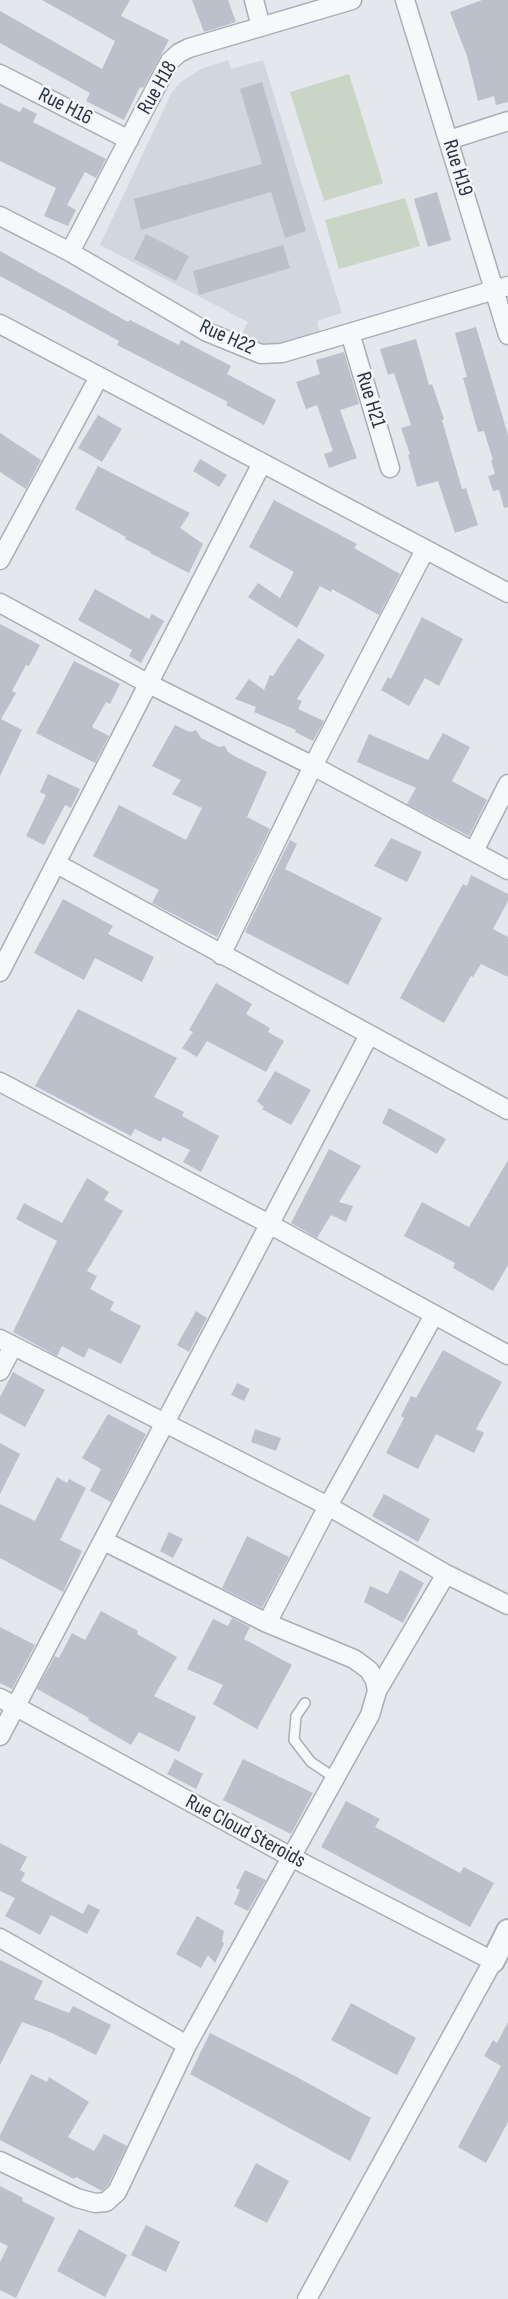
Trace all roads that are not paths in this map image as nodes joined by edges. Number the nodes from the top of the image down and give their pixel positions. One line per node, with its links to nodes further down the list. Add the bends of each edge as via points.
1 (254, 0): 4 (street)
2 (352, 0): 4 (street, Rue H18)
3 (405, 0): 8 (street, Rue H19)
4 (261, 27): 7 (street, Rue H18, via 178,53)
5 (0, 74): 7 (street, Rue H16)
6 (508, 121): 8 (street)
7 (129, 140): 10 (street, Rue H18)
8 (449, 140): 11 (street, Rue H19)
9 (0, 216): 10 (street, Rue H22)
10 (70, 252): 13 (street, Rue H22, via 207,332 261,354 282,353)
11 (501, 288): 13 (street, Rue H22); 14 (street, Rue H19)
12 (0, 324): 15 (street)
13 (350, 333): 17 (street, Rue H21)
14 (508, 335)
15 (99, 377): 16 (street); 19 (street)
16 (262, 463): 18 (street); 22 (street)
17 (390, 468)
18 (425, 550): 20 (street); 23 (street)
19 (0, 560)
20 (508, 593)
21 (0, 603): 22 (street)
22 (147, 683): 23 (street); 26 (street)
23 (313, 766): 25 (street); 28 (street)
24 (508, 784): 25 (street)
25 (474, 851): 27 (street)
26 (57, 864): 28 (street); 29 (street)
27 (508, 870)
28 (221, 955): 30 (street)
29 (0, 972)
30 (369, 1035): 32 (street); 33 (street)
31 (0, 1082): 33 (street)
32 (508, 1110)
33 (269, 1224): 34 (street); 38 (street)
34 (434, 1315): 36 (street); 39 (street)
35 (7, 1342): 37 (street); 38 (street)
36 (508, 1355)
37 (0, 1371)
38 (165, 1422): 39 (street); 40 (street)
39 (328, 1506): 41 (street); 43 (street)
40 (104, 1541): 43 (street); 45 (street)
41 (446, 1574): 42 (street); 44 (street)
42 (508, 1605)
43 (267, 1623): 44 (street, via 354,1659 369,1670)
44 (378, 1691): 48 (street, via 370,1715)
45 (8, 1702): 47 (street); 49 (street, Rue Cloud Steroids)
46 (305, 1703): 48 (lane, via 296,1716 294,1740 311,1762)
47 (0, 1736)
48 (335, 1778): 49 (street)
49 (291, 1857): 52 (street, Rue Cloud Steroids); 53 (street)
50 (508, 1931): 52 (street)
51 (0, 1938): 53 (street)
52 (493, 1961): 55 (street)
53 (187, 2045): 54 (street, via 117,2192 106,2202 77,2198)
54 (0, 2161)
55 (307, 2299)

